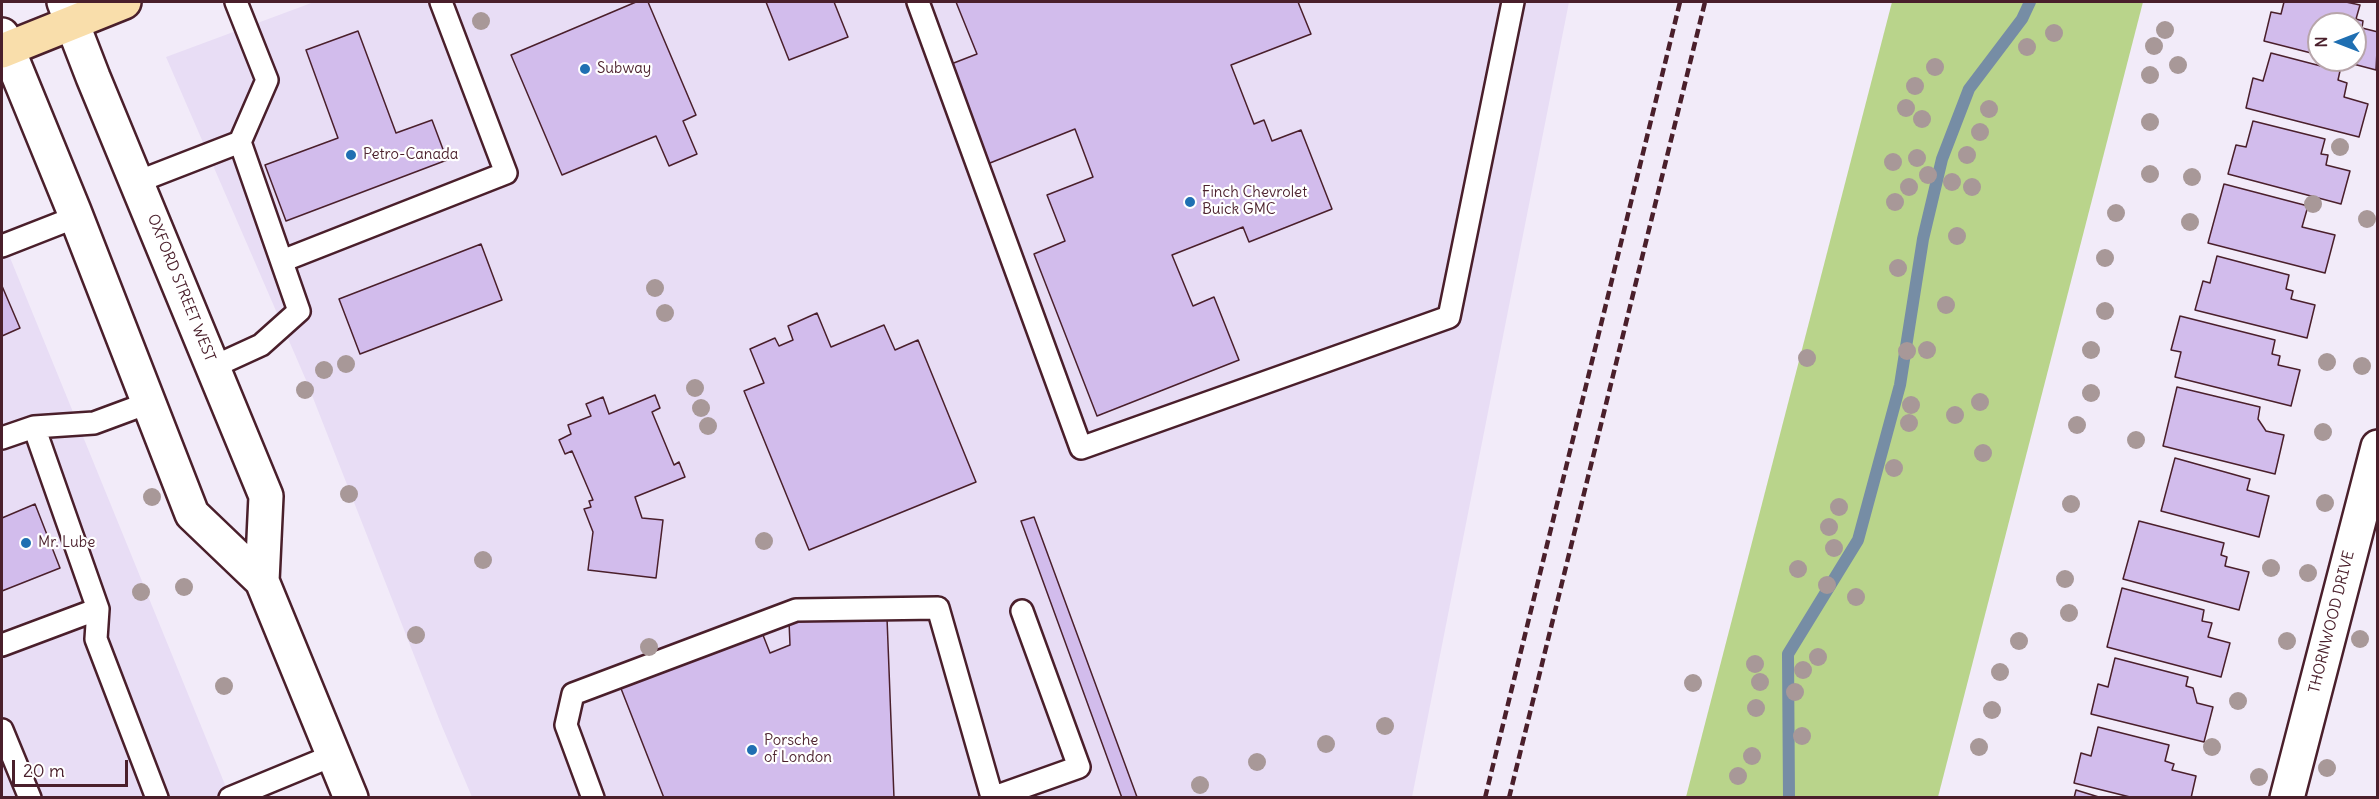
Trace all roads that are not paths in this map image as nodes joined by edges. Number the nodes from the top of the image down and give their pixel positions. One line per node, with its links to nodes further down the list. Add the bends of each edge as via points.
1 (123, 2): 6 (main road)
2 (236, 2): 8 (lane, via 267,80)
3 (441, 2): 12 (lane, via 506,173)
4 (918, 2): 5 (lane, via 1081,448 1449,317)
5 (1513, 2)
6 (68, 12): 7 (main road); 9 (main road, OXFORD STREET WEST)
7 (3, 45): 10 (main road, OXFORD STREET WEST)
8 (240, 142): 9 (lane); 12 (lane)
9 (137, 182): 13 (main road, OXFORD STREET WEST)
10 (76, 217): 11 (lane); 14 (main road, OXFORD STREET WEST)
11 (2, 246)
12 (282, 261): 13 (lane, via 299,310 261,345)
13 (213, 367): 18 (main road, OXFORD STREET WEST, via 266,496)
14 (148, 403): 15 (lane, via 94,423); 18 (main road, OXFORD STREET WEST, via 192,514)
15 (34, 427): 16 (lane); 19 (lane)
16 (2, 438)
17 (2378, 447): 30 (main road, THORNWOOD DRIVE)
18 (262, 581): 23 (main road, OXFORD STREET WEST)
19 (98, 609): 21 (lane); 26 (lane, via 96,639)
20 (1022, 611): 24 (lane, via 1079,767)
21 (2, 645)
22 (2, 730): 25 (lane)
23 (334, 755): 27 (lane); 28 (main road, OXFORD STREET WEST)
24 (992, 797): 29 (lane, via 938,608 796,610 573,694 566,724)
25 (30, 798)
26 (157, 798)
27 (230, 798)
28 (351, 798)
29 (593, 798)
30 (2287, 798)

